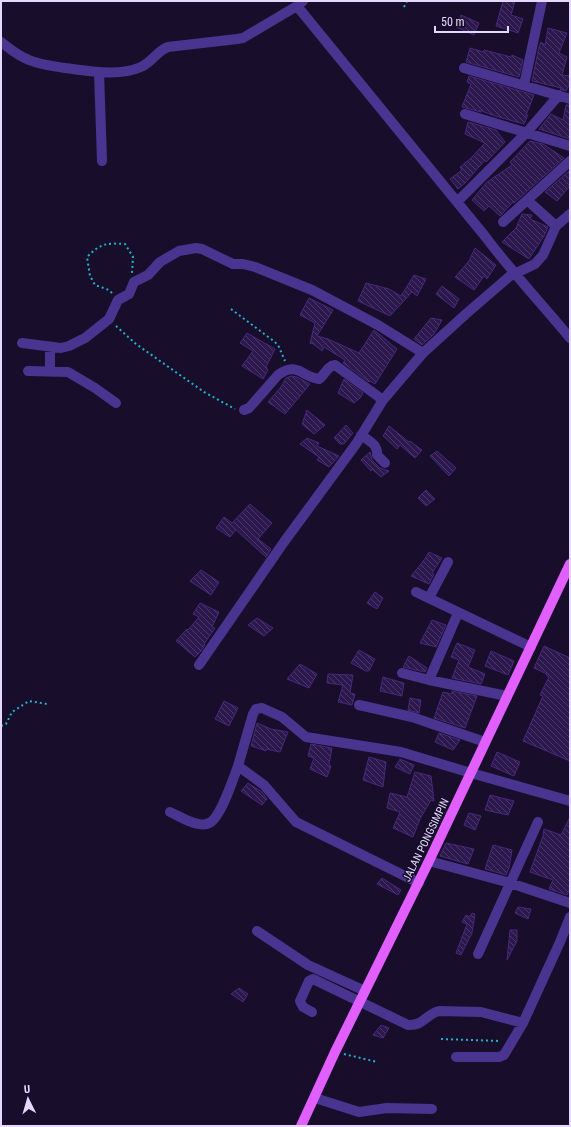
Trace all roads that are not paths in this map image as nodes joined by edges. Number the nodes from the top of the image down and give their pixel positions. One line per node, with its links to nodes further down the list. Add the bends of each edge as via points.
1 (542, 1): 6 (street)
2 (300, 4): 5 (street, via 237,40 168,47 142,67); 15 (street)
3 (1, 42): 5 (street, via 33,62)
4 (464, 68): 6 (street)
5 (99, 72): 12 (street)
6 (524, 85): 7 (street)
7 (559, 95): 8 (street); 10 (street)
8 (570, 98)
9 (465, 114): 10 (street)
10 (527, 132): 11 (street); 15 (street)
11 (570, 146)
12 (102, 161)
13 (570, 161): 14 (street)
14 (528, 200): 17 (street); 18 (street)
15 (457, 202): 19 (street)
16 (570, 214): 18 (street)
17 (504, 222)
18 (556, 226): 19 (street, via 543,255 535,264)
19 (514, 273): 20 (street); 23 (street)
20 (570, 338)
21 (22, 343): 22 (street)
22 (50, 347): 23 (street, via 61,348 85,338 109,319 118,300 130,294 134,282 147,276 169,256 185,249 199,248 233,264 255,267 312,290); 25 (street)
23 (424, 353): 26 (street)
24 (28, 371): 25 (street)
25 (50, 371): 27 (street, via 68,372)
26 (383, 400): 28 (street, via 335,365 330,366 319,379 299,370 288,369 278,375 249,408); 29 (street)
27 (116, 403)
28 (244, 410)
29 (361, 436): 30 (street, via 376,445 377,455); 37 (street)
30 (385, 463)
31 (448, 562): 34 (street)
32 (570, 564): 36 (main road, JALAN PONGSIMPIN)
33 (416, 592): 34 (street)
34 (429, 598): 35 (street)
35 (458, 613): 36 (street); 39 (street)
36 (530, 647): 40 (main road, JALAN PONGSIMPIN)
37 (199, 665)
38 (402, 673): 39 (street)
39 (429, 680): 40 (street)
40 (507, 696): 42 (main road, JALAN PONGSIMPIN)
41 (359, 705): 42 (street, via 412,717)
42 (485, 742): 44 (main road, JALAN PONGSIMPIN)
43 (238, 766): 44 (street, via 253,714 256,709 262,708 282,717 306,737 401,752); 46 (street, via 228,793 211,822 197,824); 49 (street, via 268,789 296,822)
44 (471, 773): 45 (street); 48 (main road, JALAN PONGSIMPIN)
45 (570, 801)
46 (170, 812)
47 (538, 822): 50 (street)
48 (429, 861): 49 (main road, JALAN PONGSIMPIN); 50 (street)
49 (419, 883): 55 (main road, JALAN PONGSIMPIN)
50 (510, 883): 51 (street); 54 (street)
51 (570, 903)
52 (570, 917): 58 (street)
53 (257, 931): 55 (street, via 308,965)
54 (478, 954)
55 (365, 991): 56 (main road, JALAN PONGSIMPIN)
56 (360, 1002): 57 (street, via 312,979 300,1001 303,1007); 58 (street, via 410,1025 418,1024 439,1011 481,1012); 60 (main road, JALAN PONGSIMPIN)
57 (312, 1012)
58 (523, 1023): 59 (street, via 502,1056)
59 (456, 1057)
60 (315, 1098): 61 (street, via 359,1112 387,1108); 62 (main road, JALAN PONGSIMPIN)
61 (432, 1109)
62 (301, 1126)

